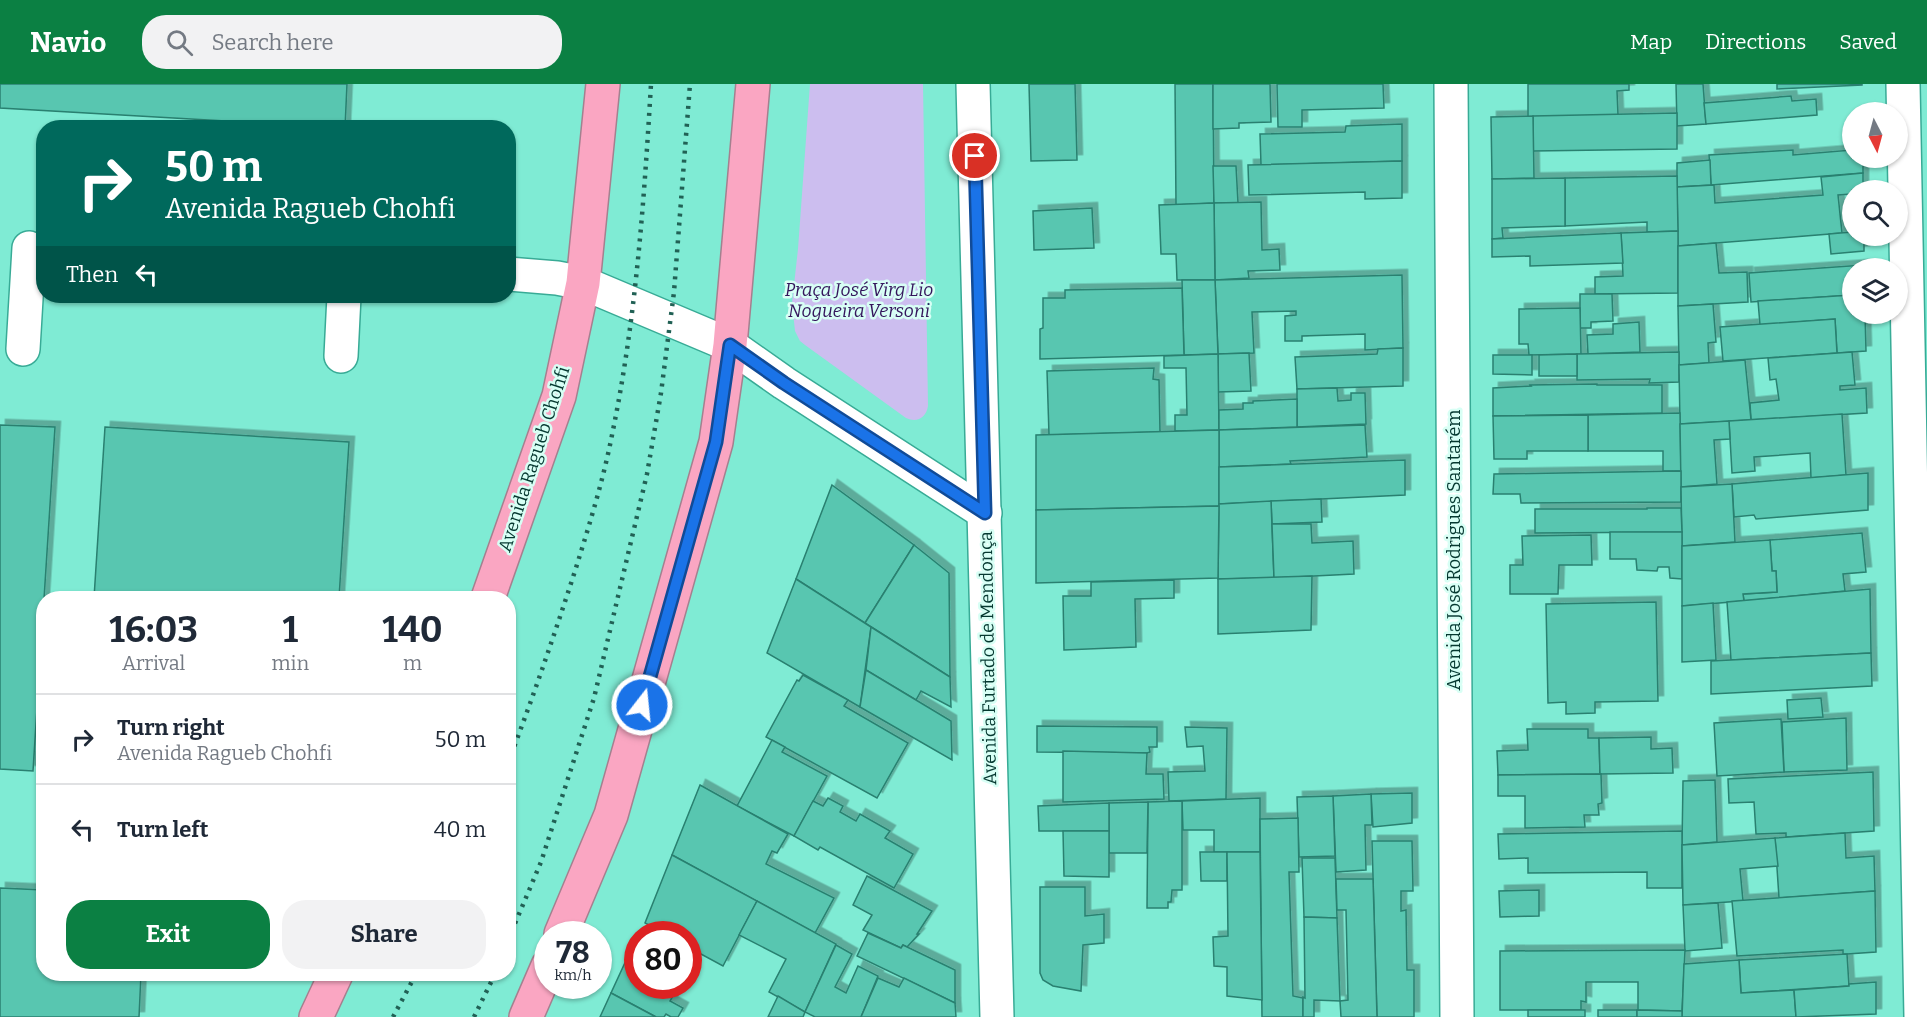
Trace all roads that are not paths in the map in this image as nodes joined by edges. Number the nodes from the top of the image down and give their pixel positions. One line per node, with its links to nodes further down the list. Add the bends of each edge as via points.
1 (603, 84): 8 (highway, Avenida Ragueb Chohfi)
2 (753, 84): 10 (highway)
3 (972, 84): 13 (street, Avenida Furtado de Mendonça)
4 (1450, 84): 21 (street, Avenida José Rodrigues Santarém)
5 (1904, 84): 22 (street)
6 (24, 248): 11 (street)
7 (516, 275): 8 (street)
8 (583, 283): 10 (street); 14 (highway, Avenida Ragueb Chohfi, via 559,396)
9 (344, 303): 12 (street)
10 (730, 345): 13 (street); 15 (highway, via 716,442 611,815)
11 (22, 349)
12 (340, 356)
13 (985, 513): 20 (street, Avenida Furtado de Mendonça)
14 (490, 591)
15 (566, 921)
16 (333, 981): 18 (highway)
17 (534, 998): 19 (highway)
18 (316, 1017)
19 (526, 1017)
20 (999, 1017)
21 (1456, 1017)
22 (1921, 1017)

